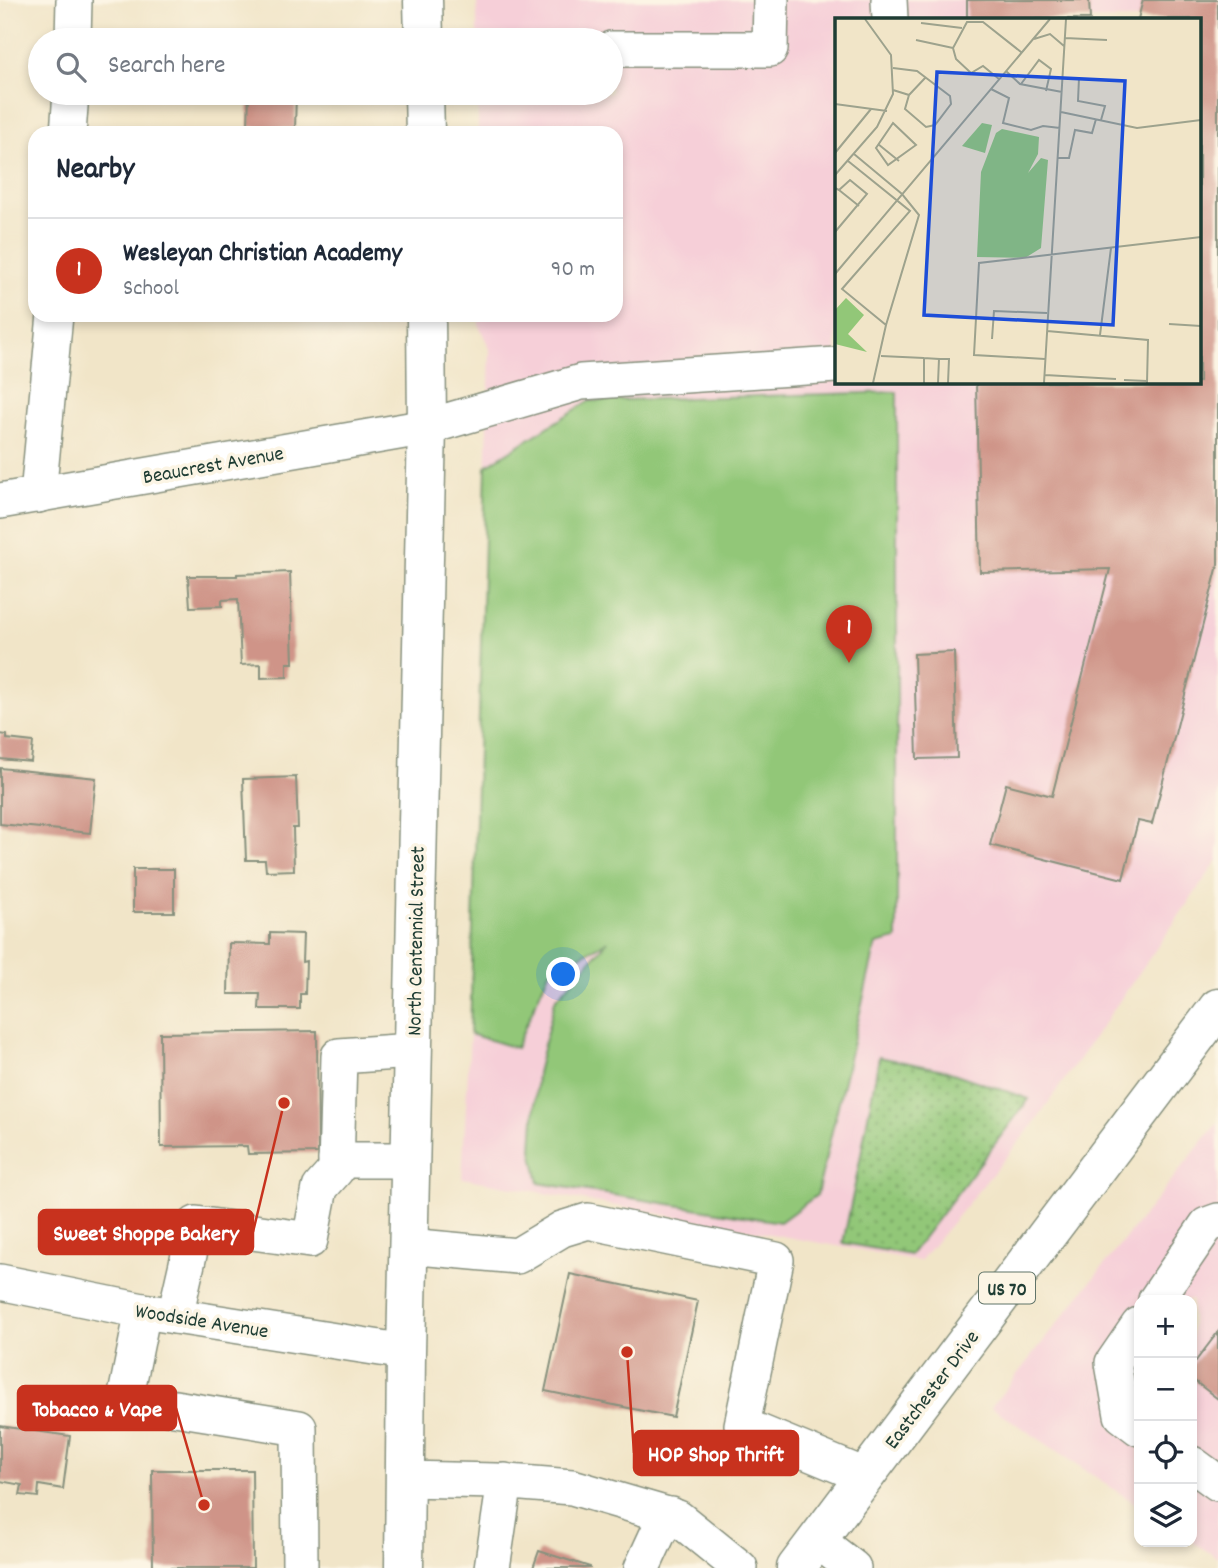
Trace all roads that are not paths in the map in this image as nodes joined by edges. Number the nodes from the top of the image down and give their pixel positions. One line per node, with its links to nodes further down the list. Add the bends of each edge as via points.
1 (74, 0): 6 (street)
2 (423, 0): 7 (main road)
3 (771, 0): 8 (street, via 770,49)
4 (889, 0): 5 (street)
5 (890, 18)
6 (73, 28)
7 (424, 28)
8 (623, 49)
9 (70, 105): 11 (street)
10 (424, 105): 12 (main road)
11 (69, 126)
12 (425, 126)
13 (54, 322): 17 (street)
14 (426, 322): 16 (main road, North Centennial Street)
15 (835, 365): 16 (street, Beaucrest Avenue, via 581,382)
16 (427, 427): 17 (street, Beaucrest Avenue); 20 (main road, North Centennial Street)
17 (38, 495): 18 (street, Beaucrest Avenue)
18 (0, 501)
19 (1218, 1009): 32 (main road, Eastchester Drive / US 70)
20 (412, 1051): 21 (street, via 339,1056); 22 (main road, North Centennial Street)
21 (336, 1160): 22 (street); 27 (street, via 336,1170 320,1188 310,1240 196,1224)
22 (410, 1160): 24 (main road, North Centennial Street)
23 (1218, 1221): 26 (street, via 1207,1224)
24 (408, 1246): 29 (main road, North Centennial Street); 32 (street, via 517,1256 562,1228 588,1221 776,1260 742,1425)
25 (0, 1282): 27 (street, Woodside Avenue)
26 (1159, 1295)
27 (159, 1313): 29 (street, Woodside Avenue); 38 (street, via 125,1400 299,1428)
28 (1134, 1332): 30 (street, via 1113,1363)
29 (406, 1352): 33 (main road, North Centennial Street)
30 (1130, 1422)
31 (1197, 1468): 35 (street)
32 (865, 1476): 37 (main road, Eastchester Drive / US 70)
33 (405, 1479): 34 (street); 40 (main road, North Centennial Street)
34 (505, 1481): 36 (street, via 572,1487); 41 (street)
35 (1218, 1483)
36 (671, 1516): 42 (street); 43 (street)
37 (806, 1554): 44 (street)
38 (300, 1568)
39 (393, 1568): 40 (street)
40 (404, 1568)
41 (492, 1568)
42 (642, 1568)
43 (740, 1568)
44 (853, 1568)

